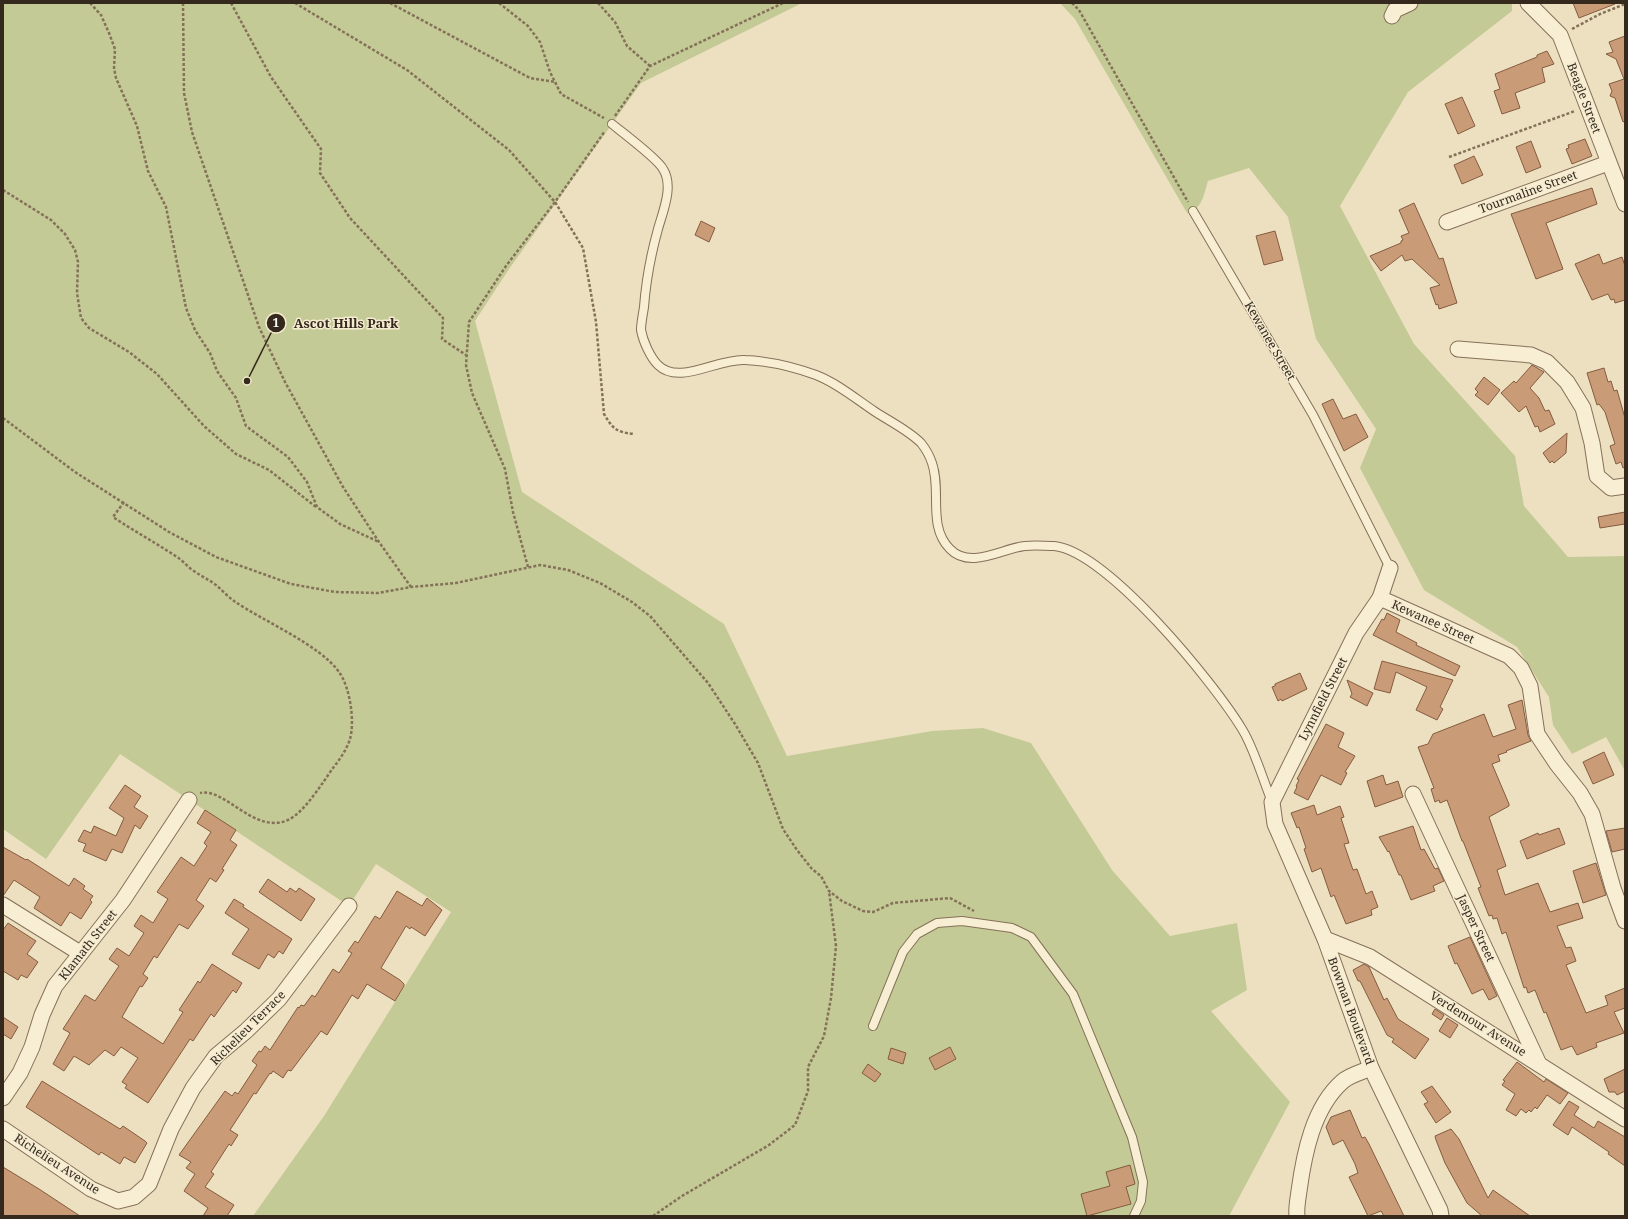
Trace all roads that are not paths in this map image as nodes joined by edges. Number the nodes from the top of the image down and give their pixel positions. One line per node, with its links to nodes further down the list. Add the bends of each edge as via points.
1 (1410, 3): 3 (street, via 1395,10)
2 (1528, 3): 5 (street, Beagle Street, via 1560,36)
3 (1392, 16)
4 (612, 123): 15 (lane, via 663,168 668,181 667,199 657,233 641,327 648,350 659,366 674,373 689,373 713,364 741,359 771,362 824,378 922,444 932,462 937,487 936,516 940,537 952,552 968,558 987,556 1024,546 1057,546 1083,557 1108,575 1140,605 1191,660 1243,731)
5 (1608, 163): 6 (street, Beagle Street); 8 (street, Tourmaline Street)
6 (1625, 204)
7 (1193, 212): 11 (lane, Kewanee Street, via 1313,415)
8 (1447, 222)
9 (1458, 349): 10 (street, via 1531,355 1547,362 1567,382 1583,408 1597,476 1611,488)
10 (1625, 486)
11 (1390, 568): 12 (street, Kewanee Street)
12 (1380, 598): 15 (street, Lynnfield Street, via 1349,647); 18 (street, Kewanee Street, via 1509,656 1521,668 1530,686 1537,734 1580,792 1592,814)
13 (1413, 794): 22 (street, Jasper Street)
14 (189, 800): 20 (street, Klamath Street, via 123,900)
15 (1272, 802): 19 (street, Bowman Boulevard, via 1276,824)
16 (3, 905): 20 (street)
17 (349, 906): 27 (street, Richelieu Terrace, via 279,999 212,1063 193,1088 171,1129 149,1184)
18 (1625, 921)
19 (1325, 939): 22 (street, Verdemour Avenue, via 1370,956); 23 (street, Bowman Boulevard)
20 (80, 953): 24 (street, Klamath Street, via 55,986 20,1073)
21 (873, 1026): 29 (lane, via 903,952 924,930 937,923 962,921 1012,928 1031,937 1073,994 1132,1137 1143,1182 1141,1201)
22 (1538, 1062): 25 (street, Verdemour Avenue)
23 (1371, 1068): 28 (street, Bowman Boulevard); 30 (street, via 1344,1080 1332,1092 1319,1115 1307,1144)
24 (3, 1098)
25 (1625, 1119)
26 (3, 1129): 27 (street, Richelieu Avenue, via 91,1189 118,1201)
27 (134, 1197)
28 (1444, 1214)
29 (1134, 1216)
30 (1296, 1216)

